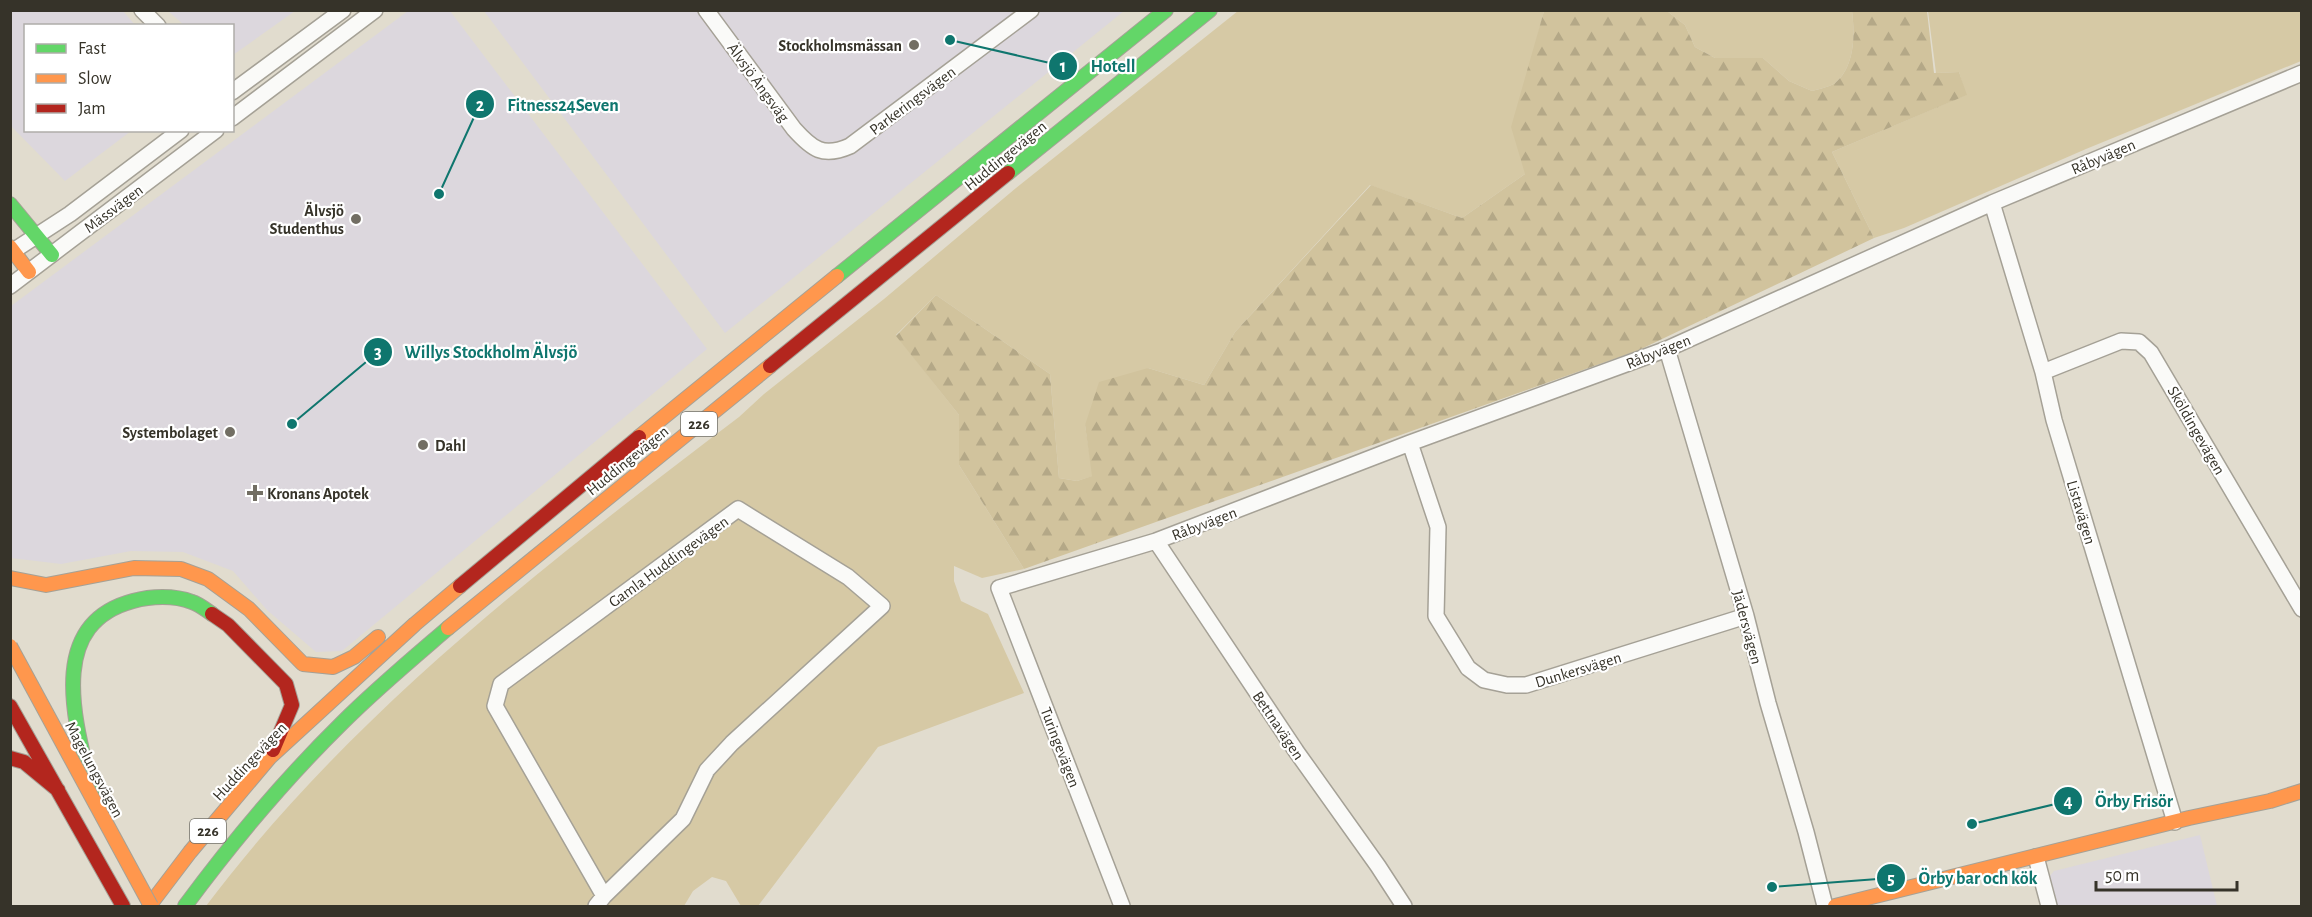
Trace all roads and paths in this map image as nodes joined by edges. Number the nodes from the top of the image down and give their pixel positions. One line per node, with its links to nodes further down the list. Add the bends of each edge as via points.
1 (142, 10): 8 (street)
2 (343, 10): 10 (street)
3 (375, 10): 11 (street)
4 (706, 10): 14 (street, Älvsjö Ängsväg, via 794,129)
5 (1031, 10): 14 (street, Parkeringsvägen, via 850,146 827,153)
6 (1166, 10): 25 (main road, Huddingevägen / 226)
7 (1210, 10): 43 (main road, Huddingevägen / 226, via 425,647 342,723 221,858)
8 (156, 24)
9 (2301, 73): 15 (street, Råbyvägen)
10 (234, 91)
11 (236, 109)
12 (178, 132): 17 (street, Mässvägen)
13 (213, 132): 19 (street, Mässvägen)
14 (816, 149)
15 (1992, 202): 22 (street, Råbyvägen); 23 (street, Listavägen)
16 (10, 204): 17 (main road)
17 (36, 236): 18 (street, Mässvägen); 19 (main road)
18 (11, 250): 20 (main road)
19 (52, 255): 20 (street, Mässvägen)
20 (29, 272): 21 (street, Mässvägen)
21 (10, 286)
22 (1667, 349): 24 (street, Råbyvägen); 30 (street, Jädersvägen)
23 (2043, 372): 29 (street, Sköldingevägen, via 2121,341 2139,342 2151,353); 38 (street, Listavägen)
24 (1410, 442): 26 (street, Råbyvägen); 30 (street, Dunkersvägen, via 1438,527 1436,616 1468,668 1484,680 1526,685)
25 (593, 474): 27 (main road, via 558,487 354,657 333,668 303,664 249,609 208,579 181,569 134,568 46,585); 33 (main road, Huddingevägen / 226, via 415,624)
26 (1156, 541): 28 (street, Råbyvägen); 45 (street, Bettnavägen)
27 (10, 578)
28 (999, 588): 44 (street, Turingevägen)
29 (2301, 609)
30 (1746, 616): 46 (street, Jädersvägen)
31 (10, 646): 37 (main road, Magelungsvägen, bridge)
32 (10, 706): 35 (main road)
33 (270, 757): 37 (main road, bridge, via 292,705 286,684 228,625 193,602 147,597 121,604 98,619 81,641 72,675 73,710); 42 (main road, Huddingevägen / 226)
34 (10, 758): 35 (main road, via 24,762)
35 (58, 790): 41 (main road)
36 (2301, 790): 38 (main road)
37 (95, 803): 42 (main road, Magelungsvägen, bridge)
38 (2175, 822): 39 (main road)
39 (2036, 857): 47 (main road); 48 (street)
40 (600, 901): 40 (street, Gamla Huddingevägen, via 495,706 501,684 738,509 848,577 882,606 732,743 707,770 683,819)
41 (123, 906)
42 (150, 906)
43 (185, 906)
44 (1122, 906)
45 (1404, 906)
46 (1825, 906)
47 (1835, 906)
48 (2049, 906)

